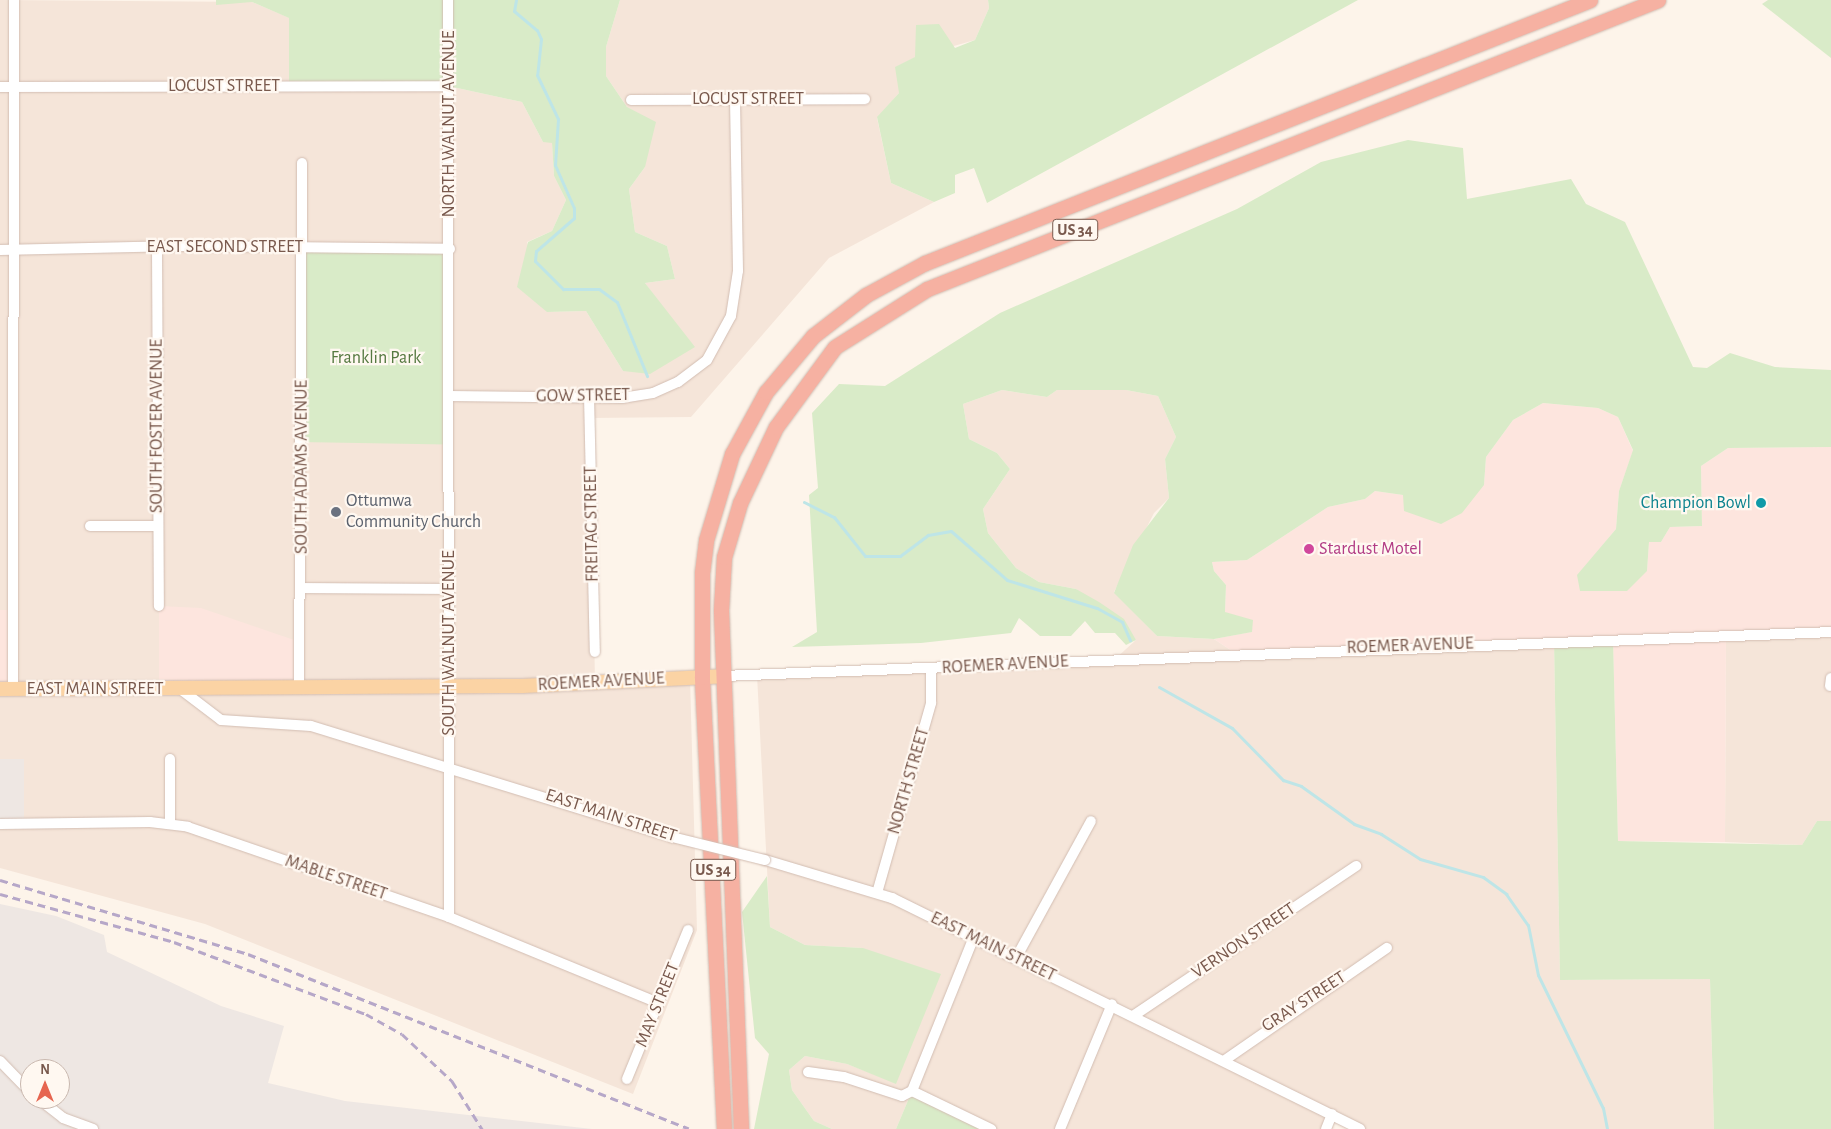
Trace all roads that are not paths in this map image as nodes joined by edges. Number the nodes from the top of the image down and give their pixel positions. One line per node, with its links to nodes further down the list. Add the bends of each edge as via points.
1 (14, 0): 7 (street)
2 (448, 0): 5 (street, NORTH WALNUT AVENUE)
3 (1590, 0): 28 (highway, US 34, via 925,263 866,295 813,336 766,392 732,454 706,540)
4 (1658, 0): 27 (highway, US 34, via 927,288 835,347 776,427 740,503 724,557)
5 (448, 86): 7 (street, LOCUST STREET); 14 (street, NORTH WALNUT AVENUE)
6 (0, 87): 7 (street, LOCUST STREET)
7 (14, 87): 16 (street)
8 (865, 98): 9 (street, LOCUST STREET)
9 (735, 99): 10 (street, LOCUST STREET); 18 (street, GOW STREET, via 738,250 731,316 707,360 678,382 653,393)
10 (631, 100)
11 (302, 162): 13 (street, SOUTH ADAMS AVENUE)
12 (157, 246): 13 (street, EAST SECOND STREET); 16 (street, EAST SECOND STREET); 20 (street, SOUTH FOSTER AVENUE)
13 (302, 247): 14 (street, EAST SECOND STREET); 21 (street, SOUTH ADAMS AVENUE)
14 (450, 249): 17 (street, SOUTH WALNUT AVENUE)
15 (0, 250): 16 (street, EAST SECOND STREET)
16 (15, 250): 32 (street)
17 (449, 396): 18 (street, GOW STREET); 22 (street, SOUTH WALNUT AVENUE)
18 (589, 396): 25 (street, FREITAG STREET)
19 (90, 526): 20 (street)
20 (158, 526): 23 (street, SOUTH FOSTER AVENUE)
21 (301, 588): 22 (street); 31 (street, SOUTH ADAMS AVENUE)
22 (449, 589): 29 (street, SOUTH WALNUT AVENUE)
23 (159, 606)
24 (1831, 632): 26 (street, ROEMER AVENUE)
25 (595, 652)
26 (931, 668): 27 (street, ROEMER AVENUE); 39 (street, NORTH STREET, via 931,703)
27 (723, 676): 28 (main road, ROEMER AVENUE); 58 (highway, US 34)
28 (702, 677): 29 (main road, ROEMER AVENUE); 57 (highway, US 34)
29 (449, 687): 31 (main road, ROEMER AVENUE); 34 (street, SOUTH WALNUT AVENUE)
30 (179, 688): 31 (main road, ROEMER AVENUE); 32 (main road, EAST MAIN STREET); 34 (street, EAST MAIN STREET, via 221,720 311,726)
31 (300, 688)
32 (7, 690)
33 (170, 759): 36 (street)
34 (449, 766): 39 (street, EAST MAIN STREET, bridge, via 672,837); 40 (street, SOUTH WALNUT AVENUE)
35 (1091, 821): 44 (street)
36 (170, 823): 37 (street, MABLE STREET); 40 (street, MABLE STREET)
37 (0, 824)
38 (1356, 866): 47 (street, VERNON STREET)
39 (877, 893): 42 (street, EAST MAIN STREET)
40 (449, 917): 45 (street, MABLE STREET)
41 (688, 930): 45 (street, MAY STREET)
42 (974, 937): 44 (street, EAST MAIN STREET); 53 (street)
43 (1387, 948): 48 (street, GRAY STREET)
44 (1016, 958): 46 (street, EAST MAIN STREET)
45 (658, 1002): 51 (street, MAY STREET)
46 (1112, 1004): 47 (street, EAST MAIN STREET); 60 (street)
47 (1133, 1016): 48 (street, EAST MAIN STREET)
48 (1225, 1060): 55 (street, EAST MAIN STREET)
49 (0, 1061): 52 (street)
50 (808, 1072): 53 (street, via 844,1076 902,1096)
51 (627, 1079)
52 (20, 1082)
53 (912, 1091): 59 (street)
54 (52, 1109): 56 (street, via 63,1118)
55 (1332, 1114): 61 (street); 62 (street, EAST MAIN STREET)
56 (93, 1129)
57 (724, 1129)
58 (741, 1129)
59 (991, 1129)
60 (1060, 1129)
61 (1326, 1129)
62 (1360, 1129)

